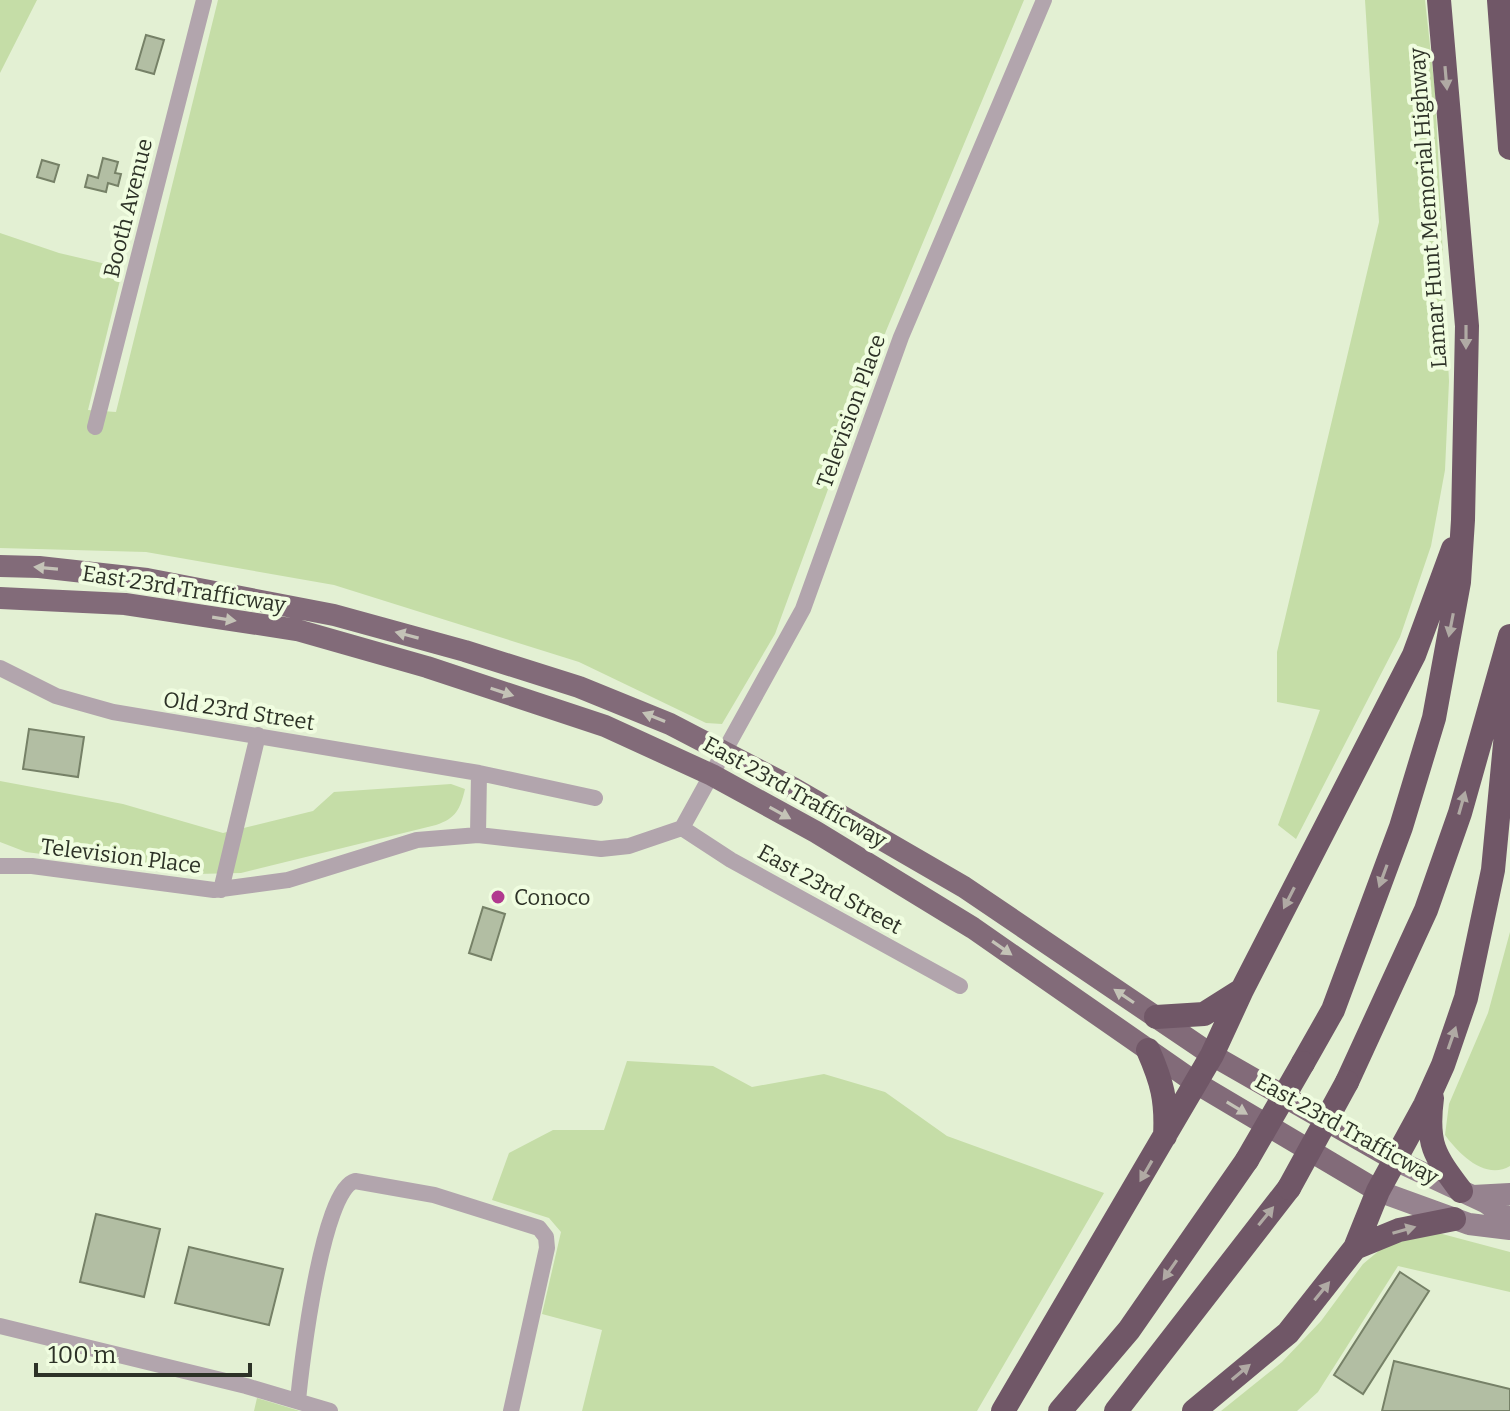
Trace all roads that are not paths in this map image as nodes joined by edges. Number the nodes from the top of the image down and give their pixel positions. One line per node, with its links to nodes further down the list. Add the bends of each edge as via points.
1 (204, 0): 6 (street, Booth Avenue)
2 (1044, 0): 14 (street, Television Place, via 901,337 803,609)
3 (1439, 0): 7 (highway, Lamar Hunt Memorial Highway, one-way to 7, via 1467,326)
4 (1499, 0): 5 (highway)
5 (1510, 148)
6 (95, 427)
7 (1463, 520): 23 (highway, one-way to 23, via 1414,655); 43 (highway, Lamar Hunt Memorial Highway, one-way to 43, bridge, via 1459,582 1434,718 1401,827 1333,1010 1247,1160 1129,1330)
8 (0, 566): 14 (main road, East 23rd Trafficway, one-way to 8, via 579,687 334,615 147,579)
9 (0, 598): 16 (main road, East 23rd Trafficway, one-way to 16, via 125,604 297,630 605,726)
10 (1510, 636): 44 (highway, one-way to 10, bridge, via 1289,1188 1347,1082 1426,910 1460,813)
11 (1510, 664): 28 (highway, one-way to 11, via 1466,998 1493,870)
12 (0, 668): 13 (street, Old 23rd Street, via 84,705)
13 (258, 735): 15 (street, Old 23rd Street); 21 (street, Television Place)
14 (724, 751): 16 (street, Television Place); 24 (main road, East 23rd Trafficway, one-way to 14, via 964,887)
15 (479, 773): 17 (street); 19 (street)
16 (712, 775): 18 (street, Television Place); 25 (main road, East 23rd Trafficway, one-way to 25, via 973,928)
17 (595, 798)
18 (682, 828): 19 (street, via 629,846 601,849); 22 (street, East 23rd Street)
19 (478, 835): 21 (street, via 417,840 288,880)
20 (0, 866): 21 (street, Television Place)
21 (221, 890)
22 (960, 986)
23 (1242, 990): 24 (highway, via 1204,1014); 26 (highway)
24 (1156, 1017): 26 (main road, East 23rd Trafficway)
25 (1148, 1050): 27 (main road, East 23rd Trafficway); 29 (highway, via 1163,1084)
26 (1212, 1055): 27 (highway); 30 (main road, East 23rd Trafficway)
27 (1196, 1083): 29 (highway); 31 (main road, East 23rd Trafficway, one-way to 31)
28 (1434, 1086): 30 (highway); 32 (highway, via 1432,1145 1437,1159)
29 (1165, 1138): 42 (highway, one-way to 42)
30 (1395, 1160): 31 (highway); 32 (main road, East 23rd Trafficway)
31 (1378, 1191): 34 (main road, East 23rd Trafficway); 37 (highway)
32 (1467, 1193): 33 (main road); 35 (main road, East 23rd Trafficway)
33 (1510, 1194)
34 (1454, 1219): 36 (main road, East 23rd Trafficway); 37 (highway, one-way to 34, via 1399,1230)
35 (1510, 1219)
36 (1510, 1229)
37 (1355, 1248): 45 (highway, one-way to 37, via 1288,1333)
38 (0, 1326): 39 (street)
39 (298, 1401): 40 (street); 41 (street, via 312,1293 342,1190 355,1181 434,1195 539,1228 546,1237)
40 (330, 1411)
41 (511, 1411)
42 (1003, 1411)
43 (1060, 1411)
44 (1116, 1411)
45 (1194, 1411)

